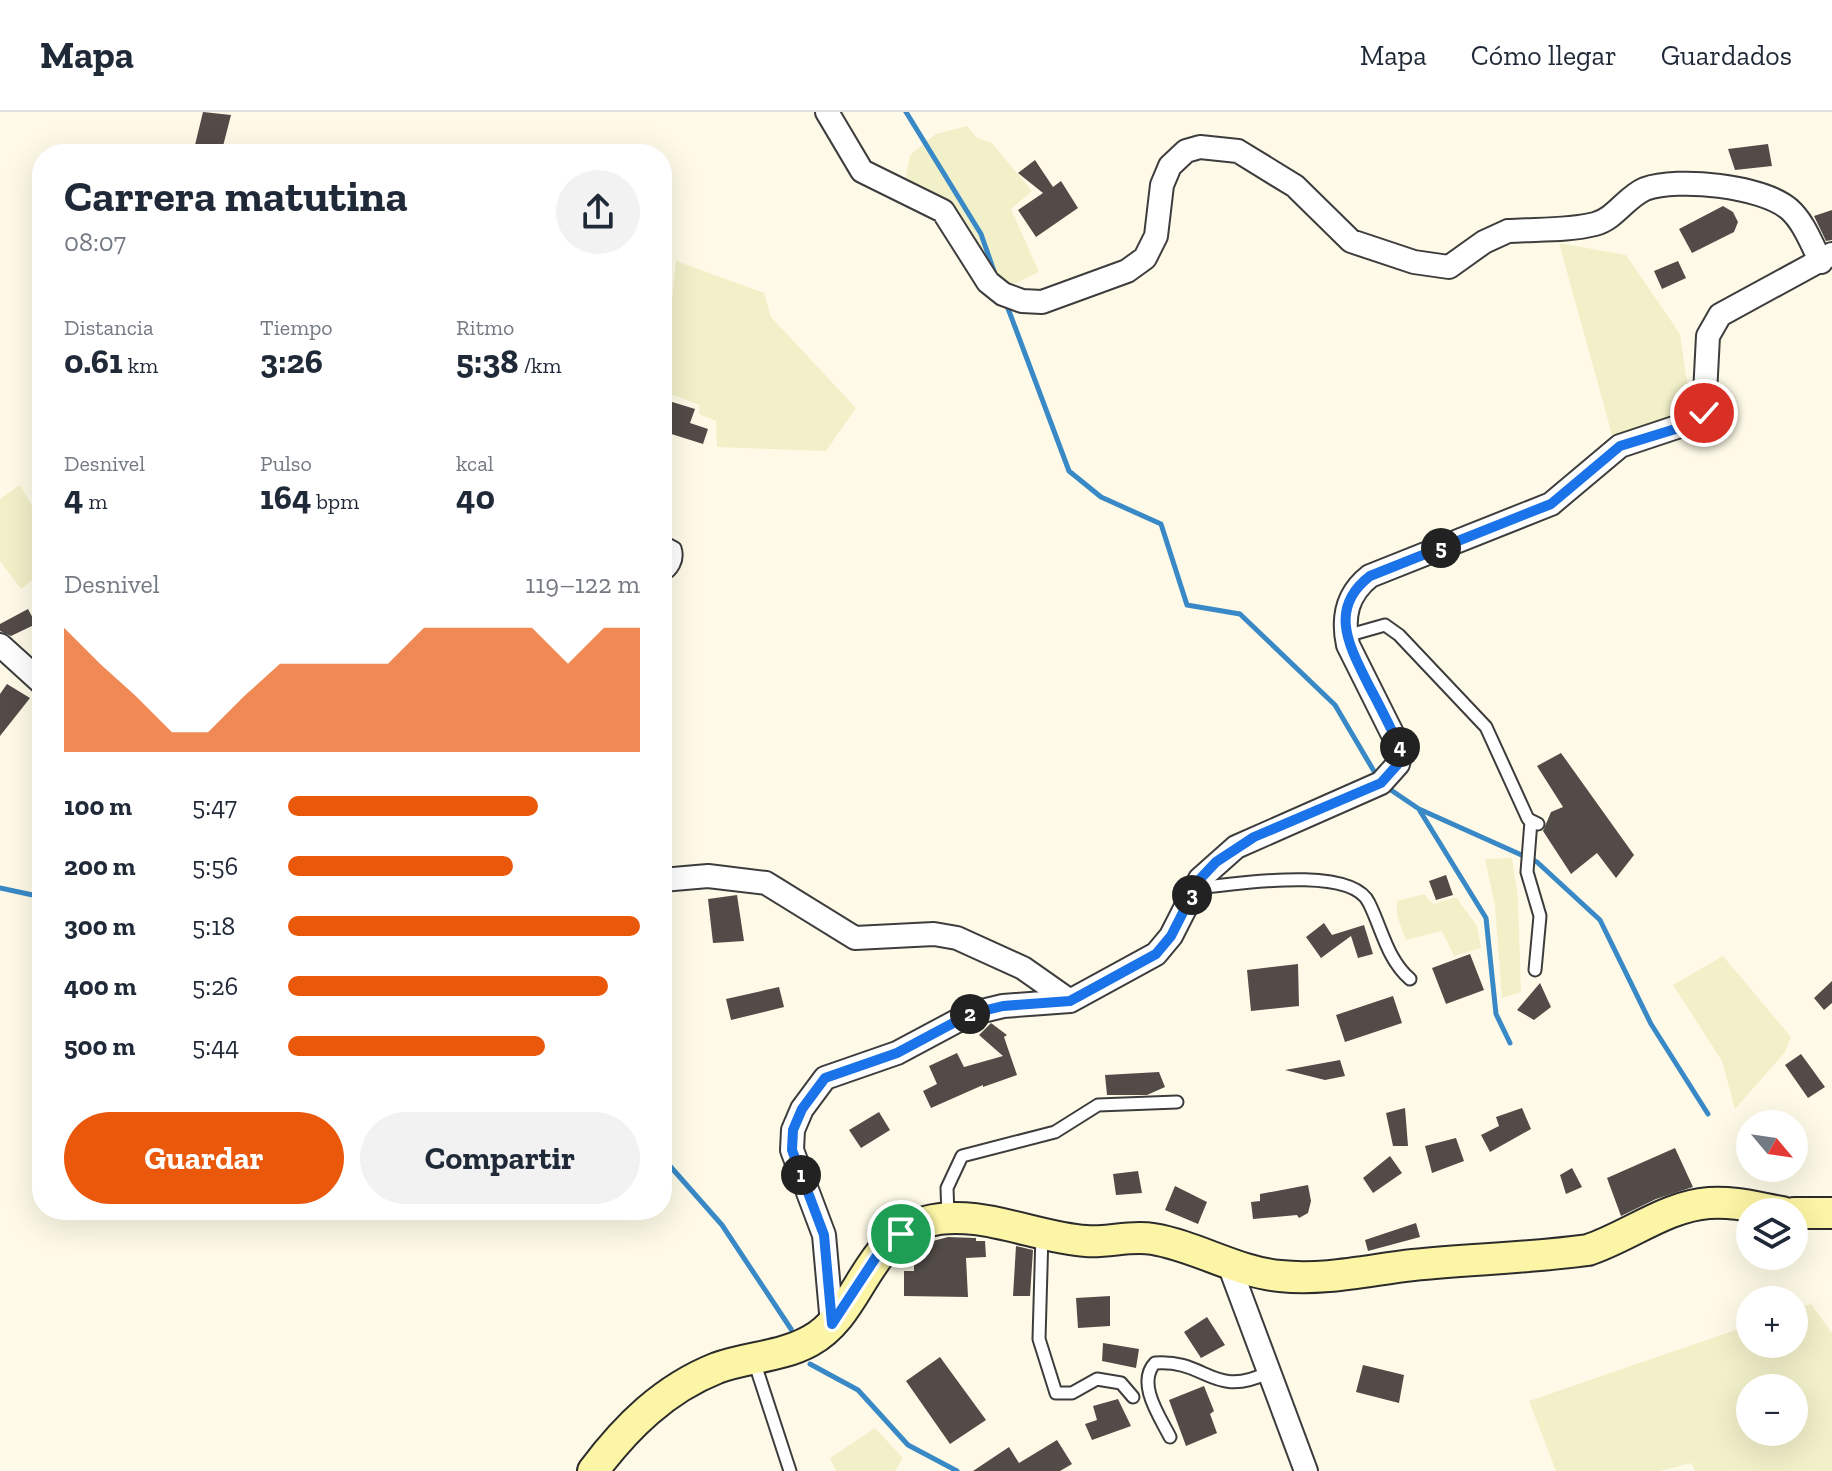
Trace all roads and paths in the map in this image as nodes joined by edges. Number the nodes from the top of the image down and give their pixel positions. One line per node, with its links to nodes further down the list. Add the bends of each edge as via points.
1 (827, 112): 2 (street, via 862,171 943,211 988,282 1022,301 1042,302 1127,271 1145,258 1156,236 1162,185 1170,166 1186,151 1200,147 1232,149 1295,186 1357,245 1441,267 1457,263 1495,235 1599,223 1643,190 1694,185 1773,198 1797,217)
2 (1826, 258): 5 (street, via 1714,322 1708,336 1701,419 1620,446 1551,504 1370,576 1350,600)
3 (672, 546): 4 (lane, via 677,554)
4 (672, 569)
5 (1346, 636): 9 (street, via 1400,747 1398,764 1381,783 1236,847); 10 (lane, via 1385,625 1486,727 1535,823 1527,870 1540,916)
6 (0, 645): 7 (street)
7 (32, 674)
8 (672, 879): 12 (street, via 708,876 766,883 855,938 957,938 1023,968)
9 (1195, 888): 11 (lane, via 1305,879 1357,889 1368,900 1395,964); 12 (street, via 1156,954)
10 (1535, 970)
11 (1410, 979)
12 (1070, 1001): 20 (street, via 970,1014 897,1053 825,1078 811,1094 793,1130 792,1150 824,1235)
13 (1177, 1102): 17 (lane, via 1098,1105 1055,1132 962,1156 947,1188)
14 (1736, 1204): 19 (main road, via 1706,1203 1678,1210 1588,1250 1533,1257 1345,1275 1277,1276)
15 (1808, 1213): 16 (main road)
16 (1832, 1213)
17 (948, 1221): 18 (main road, via 990,1221); 20 (main road, via 926,1222 880,1251)
18 (1042, 1233): 19 (main road, via 1090,1242 1151,1238); 23 (lane, via 1039,1339 1056,1393 1072,1393 1097,1379 1121,1383)
19 (1228, 1262): 22 (street)
20 (832, 1324): 21 (main road, via 811,1341)
21 (754, 1360): 25 (main road, via 719,1368 667,1394 619,1438); 26 (lane)
22 (1269, 1372): 24 (lane, via 1228,1384 1172,1362 1155,1363 1148,1381); 27 (street)
23 (1133, 1397)
24 (1170, 1437)
25 (593, 1471)
26 (790, 1471)
27 (1306, 1471)

